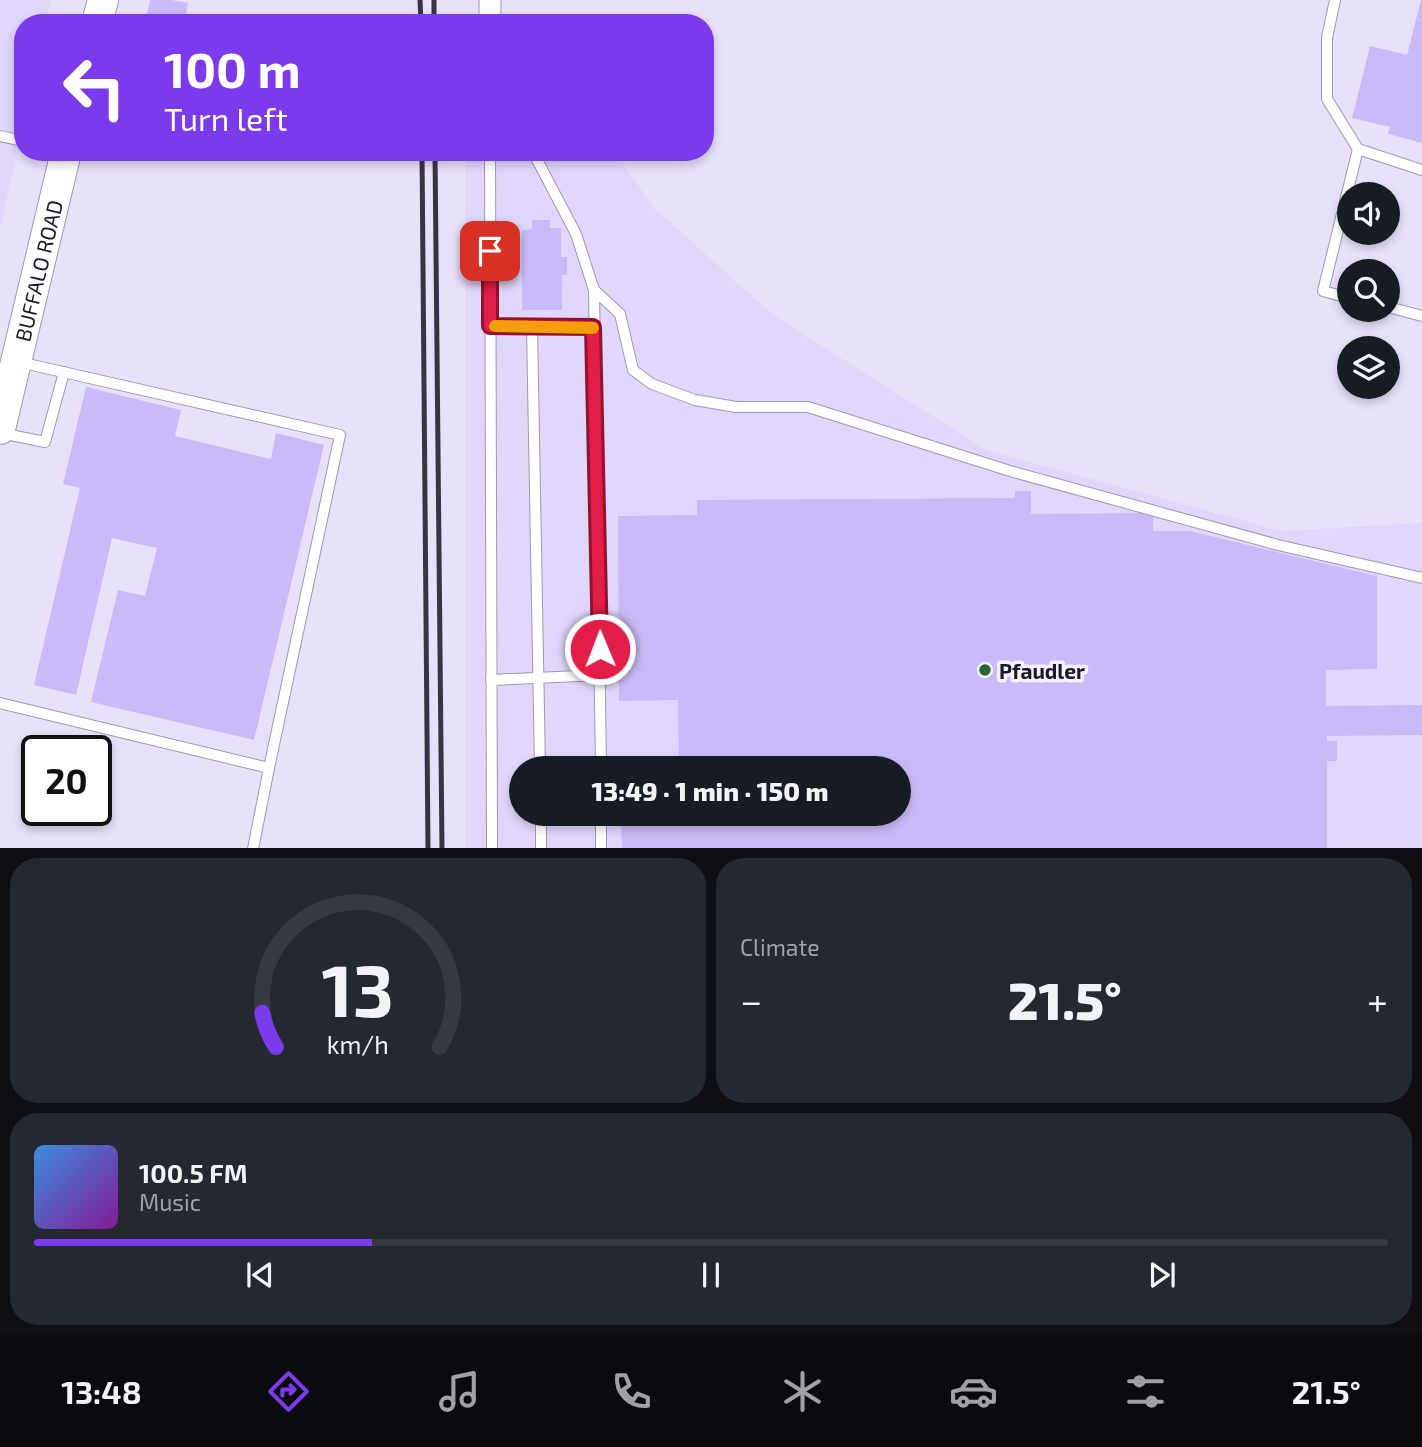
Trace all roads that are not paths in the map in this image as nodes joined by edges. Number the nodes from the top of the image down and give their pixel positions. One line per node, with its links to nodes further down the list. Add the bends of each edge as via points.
1 (1335, 0): 2 (lane, via 1327,38 1327,99)
2 (1358, 149): 6 (lane); 8 (lane, via 1323,291)
3 (64, 161): 14 (main road, BUFFALO ROAD)
4 (490, 161): 11 (lane)
5 (538, 161): 7 (lane, via 576,234)
6 (1422, 170)
7 (594, 290): 13 (lane); 17 (lane, via 620,314 633,370 652,384 695,400 736,407 808,407 1010,471 1278,545)
8 (1337, 295)
9 (1400, 310): 10 (lane)
10 (1422, 316)
11 (490, 326): 12 (lane); 20 (lane)
12 (533, 327): 13 (lane); 19 (lane)
13 (593, 327): 18 (lane)
14 (16, 361): 15 (lane); 16 (main road, BUFFALO ROAD)
15 (64, 372): 16 (lane, via 46,442); 24 (lane, via 340,436)
16 (0, 431)
17 (1422, 578)
18 (600, 676): 19 (lane); 23 (lane)
19 (538, 678): 20 (lane); 22 (lane)
20 (491, 680): 28 (lane)
21 (0, 703): 24 (lane)
22 (540, 756)
23 (601, 756)
24 (269, 768): 27 (lane)
25 (541, 826): 29 (lane)
26 (601, 826): 30 (lane)
27 (253, 848)
28 (492, 848)
29 (541, 848)
30 (601, 848)

